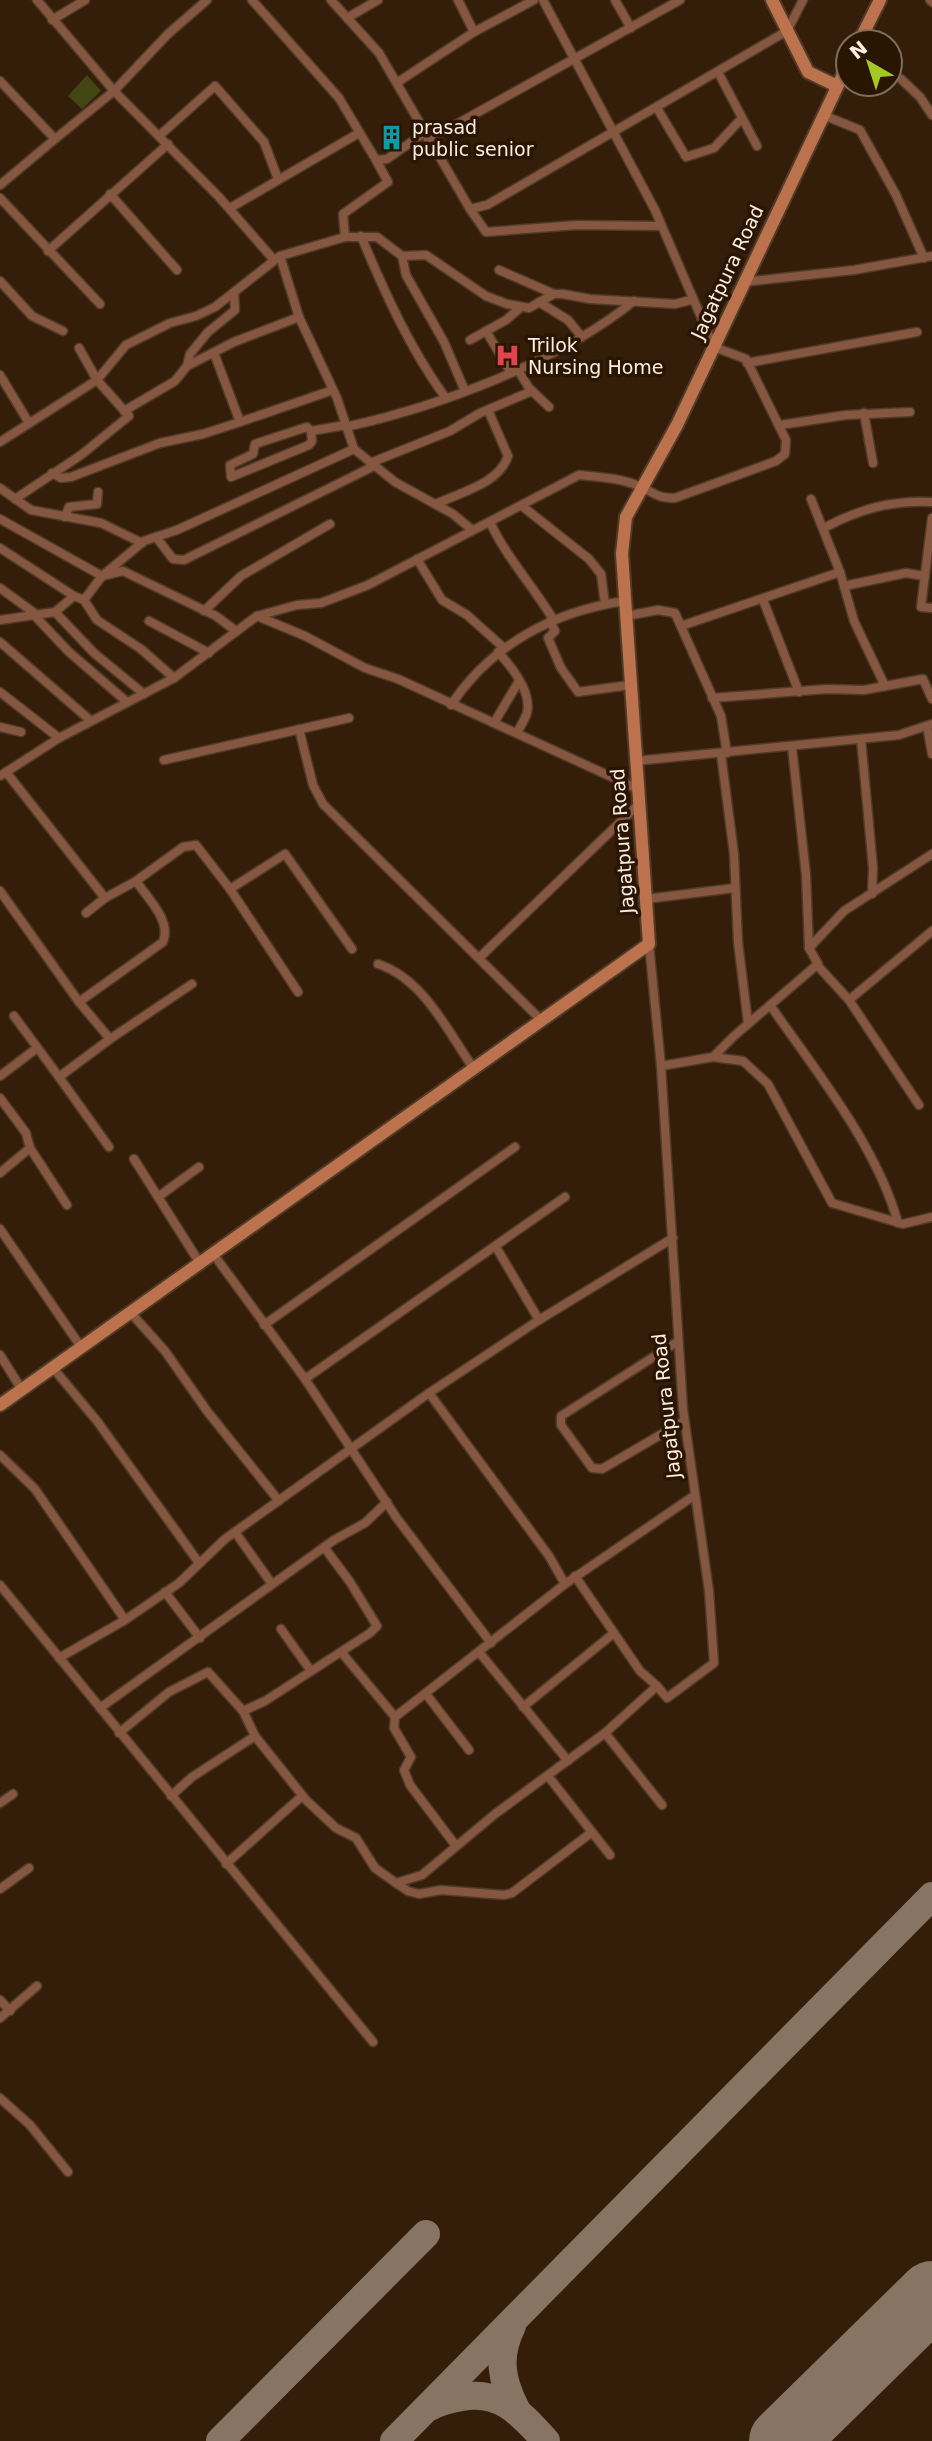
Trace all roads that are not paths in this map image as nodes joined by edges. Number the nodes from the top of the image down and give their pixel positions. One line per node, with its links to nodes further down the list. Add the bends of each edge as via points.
1 (37, 0): 16 (street)
2 (85, 0): 16 (street)
3 (206, 0): 27 (street)
4 (252, 0): 33 (street, via 339,98)
5 (331, 0): 15 (street)
6 (377, 0): 15 (street)
7 (458, 0): 20 (street)
8 (534, 0): 20 (street)
9 (542, 0): 21 (street)
10 (615, 0): 17 (street)
11 (680, 0): 17 (street)
12 (772, 0): 19 (street)
13 (803, 0): 19 (street)
14 (880, 0): 18 (street)
15 (347, 18): 24 (street)
16 (52, 20): 27 (street)
17 (631, 28): 21 (street)
18 (866, 28)
19 (787, 31): 22 (street); 26 (street, via 808,72)
20 (474, 32): 24 (street)
21 (572, 59): 34 (street); 36 (street, via 503,101)
22 (718, 72): 29 (street); 32 (street)
23 (0, 81): 37 (street)
24 (398, 82): 36 (street)
25 (904, 82): 31 (street)
26 (834, 85)
27 (114, 91): 35 (street); 37 (street)
28 (834, 92): 30 (street, Jagatpura Road)
29 (657, 108): 32 (street, via 686,158 714,148); 34 (street)
30 (823, 115): 52 (street, via 860,130); 57 (street, Jagatpura Road)
31 (932, 115)
32 (742, 118): 39 (street)
33 (359, 133): 40 (street); 41 (street)
34 (613, 134): 46 (street, via 487,205); 47 (street)
35 (159, 136): 38 (street); 41 (street, via 215,86 264,142)
36 (426, 137): 40 (street, via 387,159); 46 (street)
37 (55, 139): 42 (street)
38 (168, 144): 43 (street); 45 (street)
39 (757, 146)
40 (376, 160): 49 (street, via 388,182 343,214)
41 (278, 178): 45 (street)
42 (0, 185)
43 (110, 194): 50 (street); 55 (street)
44 (0, 198): 50 (street)
45 (230, 208): 53 (street)
46 (470, 209): 47 (street, via 486,232 577,225)
47 (662, 226): 60 (street)
48 (361, 236): 49 (street); 51 (street, via 377,237); 82 (street, via 427,372)
49 (345, 237): 53 (street)
50 (48, 251): 63 (street)
51 (402, 256): 64 (street, via 426,255 486,296); 80 (street, via 406,275)
52 (928, 257): 57 (street)
53 (277, 258): 58 (street); 65 (street)
54 (499, 270): 59 (street)
55 (177, 271)
56 (0, 281): 66 (street, via 32,316)
57 (744, 282): 71 (street, Jagatpura Road)
58 (234, 293): 75 (street, via 236,310 208,332 190,354); 78 (street, via 197,316 170,323 126,345)
59 (554, 294): 61 (street); 62 (street)
60 (691, 300): 61 (street, via 675,304); 71 (street)
61 (634, 301): 69 (street)
62 (539, 302): 64 (street); 69 (street, via 568,320)
63 (100, 304)
64 (521, 307): 67 (street)
65 (299, 317): 73 (street); 79 (street)
66 (63, 331)
67 (486, 331): 70 (street); 76 (street)
68 (917, 332): 74 (street)
69 (582, 337): 76 (street)
70 (470, 340)
71 (714, 347): 74 (street); 98 (street, Jagatpura Road, via 677,425)
72 (79, 348): 78 (street)
73 (214, 353): 75 (street); 88 (street)
74 (747, 363): 90 (street)
75 (187, 366): 85 (street, via 174,381)
76 (514, 372): 80 (street); 81 (street)
77 (0, 375): 89 (street)
78 (97, 380): 85 (street); 89 (street)
79 (333, 390): 88 (street); 91 (street)
80 (465, 391): 82 (street)
81 (532, 391): 83 (street); 84 (street)
82 (445, 397): 91 (street)
83 (549, 407)
84 (488, 410): 96 (street); 104 (street, via 508,456 505,465 486,481)
85 (124, 411): 97 (street, via 129,416)
86 (910, 412): 87 (street)
87 (864, 413): 90 (street); 95 (street)
88 (240, 422): 97 (street, via 160,443 71,477)
89 (29, 423): 93 (street)
90 (779, 425): 98 (street, via 787,445 776,461 675,498 659,498)
91 (346, 426): 92 (street); 94 (street)
92 (311, 431): 92 (street, via 309,445 231,477 230,466 253,454 254,444 307,427)
93 (0, 442)
94 (354, 449): 96 (street); 113 (street)
95 (873, 463)
96 (372, 465): 104 (street, via 411,493); 113 (street, via 184,560 173,559)
97 (51, 473): 101 (street)
98 (640, 486): 105 (street, via 579,475); 125 (street, Jagatpura Road, via 626,517 622,554)
99 (0, 488): 101 (street)
100 (98, 492): 106 (street, via 97,504 69,507)
101 (15, 499): 106 (street, via 31,510)
102 (811, 499): 111 (street)
103 (932, 502): 111 (street, via 890,503)
104 (436, 504): 112 (street)
105 (522, 506): 109 (street); 126 (street, via 589,559 601,575)
106 (65, 517): 114 (street, via 112,527)
107 (932, 518): 119 (street)
108 (0, 519): 118 (street)
109 (489, 522): 112 (street); 134 (street)
110 (330, 524): 128 (street, via 241,576)
111 (824, 528): 117 (street)
112 (471, 529): 116 (street)
113 (156, 537): 114 (street)
114 (142, 543): 118 (street)
115 (0, 548): 122 (street)
116 (417, 559): 131 (street, via 321,603); 139 (street, via 442,600 467,615)
117 (840, 572): 120 (street); 124 (street)
118 (103, 576): 123 (street); 128 (street, via 123,571)
119 (925, 576): 120 (street, via 906,573); 127 (street, via 921,607)
120 (844, 586): 144 (street, via 853,621)
121 (0, 588): 130 (street)
122 (74, 596): 123 (street); 129 (street)
123 (84, 600): 141 (street, via 96,620 141,649)
124 (763, 600): 136 (street); 146 (street)
125 (625, 601): 126 (street); 132 (street, Jagatpura Road)
126 (605, 604): 134 (street)
127 (932, 608)
128 (204, 611): 137 (street)
129 (55, 612): 130 (street); 147 (street, via 94,653)
130 (35, 615): 133 (street); 150 (street, via 69,652)
131 (257, 616): 137 (street); 151 (street)
132 (626, 617): 136 (street, via 658,610 675,612); 143 (street, Jagatpura Road)
133 (0, 620)
134 (552, 620): 139 (street); 143 (street, via 555,631 548,638 578,692)
135 (149, 621): 140 (street)
136 (681, 626): 148 (street)
137 (236, 631): 140 (street)
138 (0, 642): 153 (street)
139 (501, 650): 142 (street); 151 (street, via 470,677)
140 (209, 653): 141 (street)
141 (174, 678): 147 (street)
142 (519, 681): 154 (street); 159 (street, via 528,711)
143 (630, 685): 166 (street, Jagatpura Road)
144 (886, 686): 146 (street); 149 (street, via 923,679)
145 (0, 692): 160 (street)
146 (799, 692): 148 (street)
147 (144, 694): 150 (street)
148 (712, 698): 163 (street, via 721,716)
149 (932, 699)
150 (127, 702): 153 (street)
151 (451, 705): 154 (street)
152 (349, 718): 157 (street)
153 (91, 721): 160 (street)
154 (494, 723): 159 (street)
155 (930, 725): 161 (street, via 899,735); 164 (street)
156 (0, 727): 158 (street)
157 (299, 729): 165 (street); 183 (street, via 313,785 323,804)
158 (20, 732)
159 (517, 733): 168 (street)
160 (59, 738): 167 (street)
161 (861, 739): 162 (street); 175 (street)
162 (792, 747): 163 (street); 181 (street)
163 (724, 753): 166 (street); 172 (street)
164 (932, 754)
165 (164, 760)
166 (635, 761): 168 (street, Jagatpura Road)
167 (3, 774): 176 (street)
168 (638, 789): 169 (street, Jagatpura Road)
169 (639, 804): 177 (street, Jagatpura Road); 183 (street)
170 (932, 854): 175 (street)
171 (136, 881): 173 (street, via 183,847 196,845); 176 (street); 189 (street, via 165,923 163,942)
172 (735, 888): 177 (street); 193 (street)
173 (230, 889): 182 (street, via 285,854); 187 (street)
174 (0, 891): 189 (street)
175 (872, 894): 181 (street, via 844,911)
176 (105, 898): 178 (street)
177 (646, 899): 180 (street, Jagatpura Road)
178 (86, 913)
179 (932, 931): 188 (street)
180 (649, 944): 192 (street); 197 (street, Jagatpura Road)
181 (809, 948): 185 (street)
182 (352, 949)
183 (479, 958): 192 (street)
184 (378, 964): 198 (street, via 416,985)
185 (817, 965): 188 (street); 190 (street)
186 (192, 984): 194 (street)
187 (298, 992)
188 (849, 1000): 202 (street)
189 (79, 1002): 194 (street)
190 (770, 1005): 193 (street); 213 (street, via 849,1122 892,1202)
191 (14, 1016): 195 (street)
192 (541, 1020): 198 (street)
193 (748, 1023): 196 (street)
194 (110, 1039): 200 (street)
195 (37, 1048): 199 (street); 200 (street)
196 (713, 1057): 197 (street); 213 (street, via 743,1061 768,1084 832,1203)
197 (661, 1066): 215 (street, Jagatpura Road)
198 (474, 1069): 217 (street)
199 (0, 1076)
200 (59, 1077): 203 (street)
201 (0, 1098): 205 (street, via 26,1133)
202 (919, 1105)
203 (109, 1147)
204 (515, 1147): 221 (street)
205 (30, 1148): 208 (street); 211 (street)
206 (134, 1159): 209 (street)
207 (199, 1167): 209 (street)
208 (0, 1173)
209 (158, 1197): 218 (street)
210 (565, 1197): 216 (street)
211 (67, 1205)
212 (932, 1217): 213 (street)
213 (898, 1223)
214 (0, 1229): 223 (street)
215 (673, 1238): 220 (street); 222 (street, Jagatpura Road)
216 (496, 1247): 220 (street); 226 (street)
217 (214, 1255): 218 (street); 221 (street)
218 (201, 1265): 219 (street)
219 (130, 1312): 223 (street); 234 (street)
220 (538, 1320): 228 (street)
221 (264, 1325): 226 (street)
222 (677, 1342): 230 (street, Jagatpura Road); 230 (street, via 561,1416 561,1425 592,1468 602,1469)
223 (81, 1348): 225 (street)
224 (0, 1356): 227 (street)
225 (53, 1368): 227 (street); 238 (street)
226 (305, 1378): 231 (street)
227 (22, 1390): 229 (street)
228 (429, 1393): 231 (street); 241 (street)
229 (0, 1405)
230 (684, 1421): 233 (street, Jagatpura Road)
231 (351, 1448): 234 (street); 235 (street)
232 (0, 1455): 244 (street, via 35,1489)
233 (695, 1495): 239 (street); 253 (street, Jagatpura Road, via 714,1663 667,1698)
234 (279, 1501): 236 (street)
235 (387, 1502): 237 (street, via 365,1523); 248 (street)
236 (235, 1532): 238 (street); 240 (street)
237 (324, 1547): 240 (street); 250 (street, via 377,1626)
238 (199, 1563): 243 (street)
239 (575, 1576): 241 (street); 246 (street)
240 (272, 1584): 247 (street)
241 (565, 1584): 248 (street)
242 (0, 1585): 251 (street)
243 (165, 1592): 244 (street); 247 (street)
244 (125, 1620): 251 (street)
245 (281, 1629): 252 (street)
246 (614, 1633): 253 (street, via 640,1671); 255 (street)
247 (200, 1638): 256 (street)
248 (491, 1643): 249 (street)
249 (480, 1652): 254 (street); 255 (street)
250 (342, 1653): 252 (street); 258 (street)
251 (59, 1658): 256 (street)
252 (311, 1671): 257 (street)
253 (657, 1686): 260 (street)
254 (426, 1694): 258 (street); 262 (street)
255 (523, 1707): 263 (street)
256 (100, 1709): 259 (street)
257 (243, 1711): 259 (street, via 208,1672 169,1692); 261 (street)
258 (395, 1717): 271 (street, via 394,1728 411,1757 404,1770 410,1785)
259 (120, 1733): 267 (street)
260 (605, 1733): 263 (street); 269 (street)
261 (255, 1736): 266 (street); 267 (street, via 192,1777)
262 (469, 1750)
263 (568, 1761): 264 (street)
264 (548, 1776): 270 (street); 271 (street)
265 (13, 1794): 268 (street)
266 (302, 1796): 273 (street); 275 (street, via 336,1828 356,1838 375,1868)
267 (171, 1797): 273 (street)
268 (0, 1803)
269 (662, 1805)
270 (592, 1832): 272 (street); 275 (street, via 512,1893 441,1890 419,1894)
271 (456, 1846): 275 (street, via 422,1875)
272 (610, 1855)
273 (226, 1864): 281 (street)
274 (29, 1868): 276 (street)
275 (396, 1882)
276 (0, 1889)
277 (37, 1986): 279 (street)
278 (0, 2000): 279 (street)
279 (10, 2011): 280 (street)
280 (0, 2018)
281 (373, 2042)
282 (0, 2098): 283 (street, via 30,2125)
283 (68, 2172)

